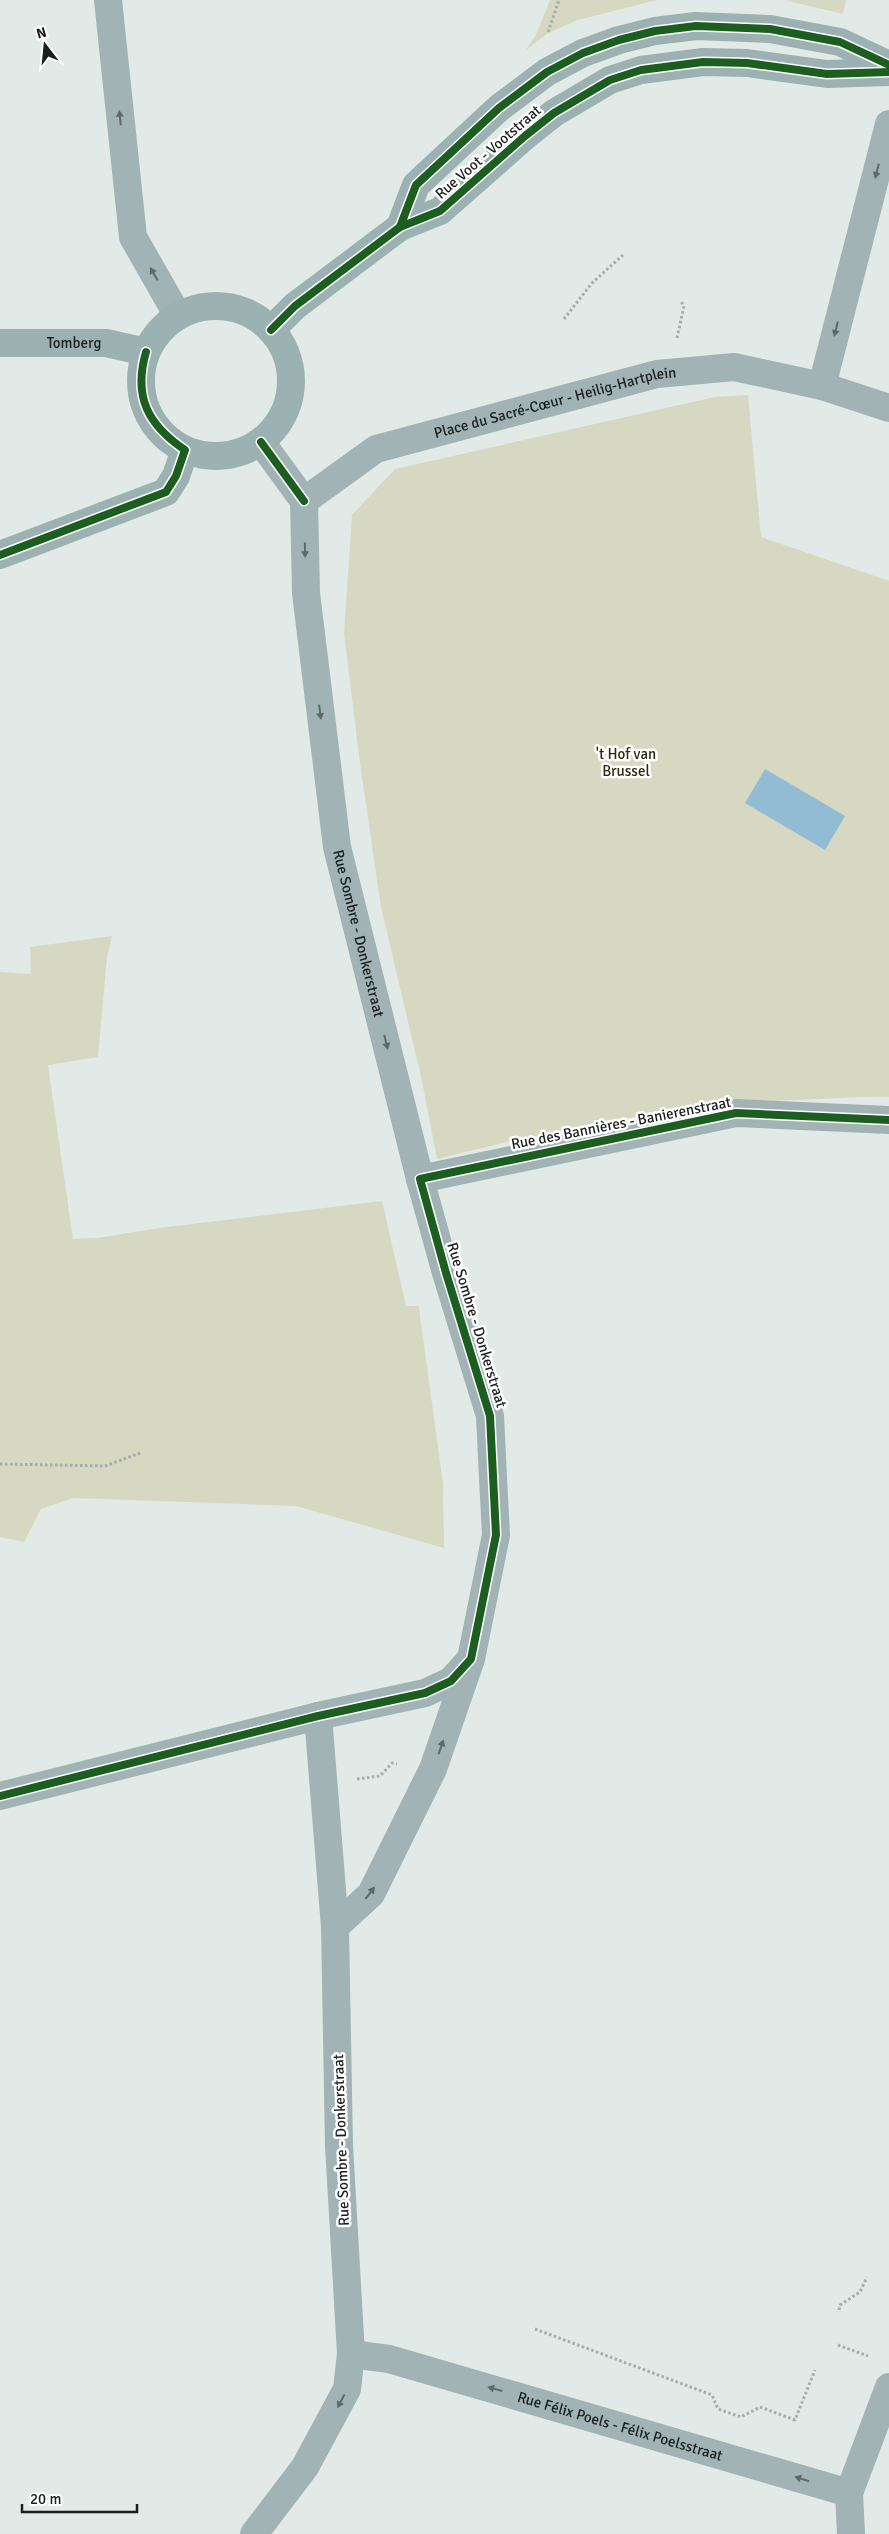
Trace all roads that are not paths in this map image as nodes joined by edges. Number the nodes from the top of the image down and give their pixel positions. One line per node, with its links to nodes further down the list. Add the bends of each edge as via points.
1 (108, 0): 6 (street, one-way to 1, via 133,237)
2 (889, 65): 5 (street, Rue Voot - Vootstraat, via 840,42 770,29 696,26 619,40 583,53 547,72 499,108 416,185)
3 (889, 72): 5 (street, Rue Voot - Vootstraat, via 826,74 747,63 703,62 641,70 610,80 568,104 525,136 440,211)
4 (889, 124): 10 (street, one-way to 10)
5 (400, 227): 7 (street, via 295,306)
6 (178, 316): 7 (street, via 196,308 217,306 256,317); 9 (street, via 152,339)
7 (272, 330): 12 (street, via 284,347 291,367 292,388 283,415)
8 (0, 343): 9 (street, Tomberg, via 106,343)
9 (146, 352): 13 (street, via 140,384 144,406 167,438)
10 (822, 386): 11 (street, Place du Sacré-Cœur - Heilig-Hartplein); 14 (street, Place du Sacré-Cœur - Heilig-Hartplein, via 734,368 658,374 376,449)
11 (889, 408)
12 (261, 442): 13 (street, via 224,456); 14 (street)
13 (185, 450): 15 (street, via 176,476 166,492)
14 (304, 501): 17 (street, Rue Sombre - Donkerstraat, one-way to 17, via 306,593 337,847)
15 (0, 555)
16 (889, 1120): 17 (street, Rue des Bannières - Banierenstraat, via 736,1113)
17 (420, 1179): 18 (street, Rue Sombre - Donkerstraat, via 490,1416 496,1535)
18 (471, 1659): 19 (street, via 451,1681 425,1693); 21 (street, Rue Sombre - Donkerstraat, one-way to 18, via 372,1894 433,1769)
19 (318, 1716): 20 (street); 21 (street, Rue Sombre - Donkerstraat)
20 (0, 1796)
21 (335, 1927): 22 (street, Rue Sombre - Donkerstraat, via 339,2146)
22 (351, 2354): 24 (street, Rue Félix Poels - Félix Poelsstraat, one-way to 22, via 389,2359); 25 (street, Rue Sombre - Donkerstraat, one-way to 25, via 347,2390 305,2468)
23 (889, 2387): 24 (street)
24 (849, 2493): 26 (street)
25 (254, 2534)
26 (851, 2534)

